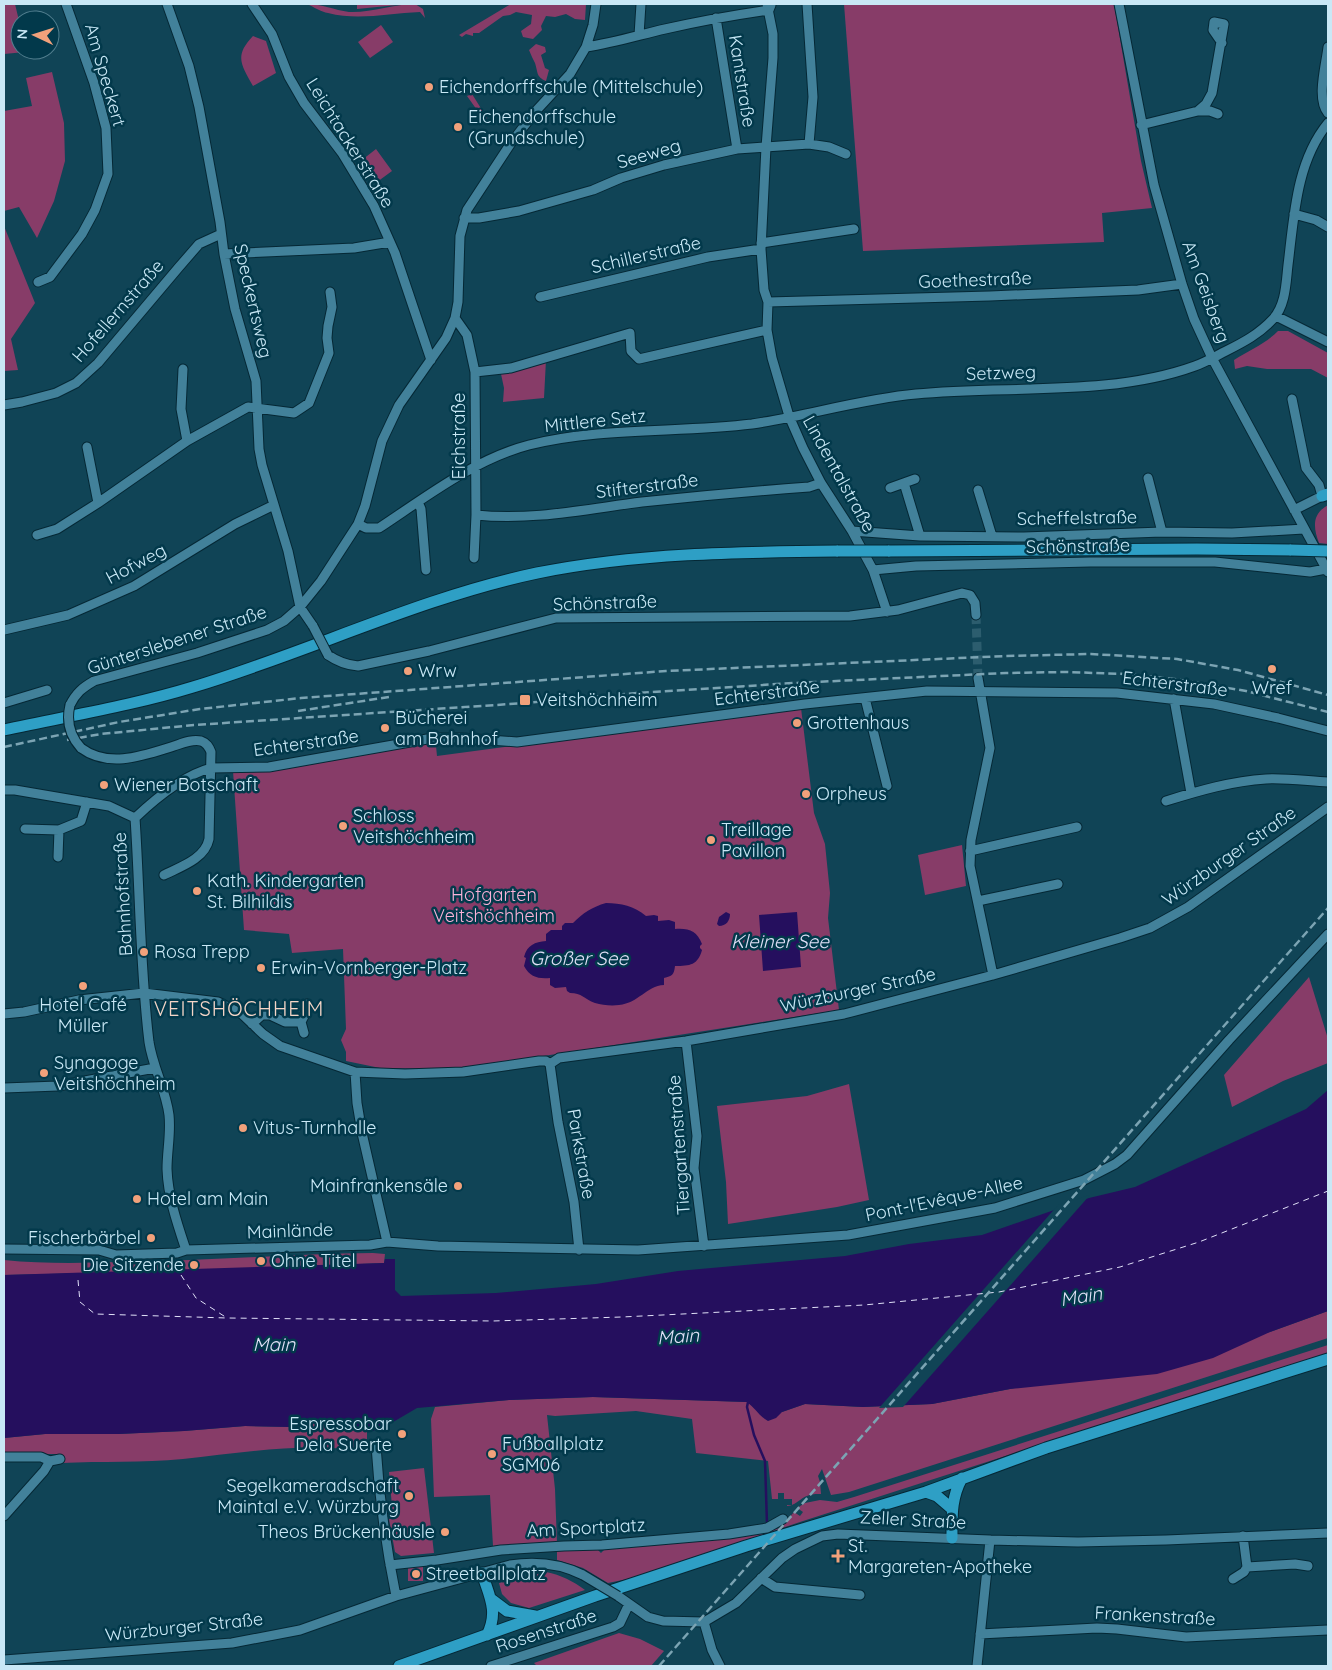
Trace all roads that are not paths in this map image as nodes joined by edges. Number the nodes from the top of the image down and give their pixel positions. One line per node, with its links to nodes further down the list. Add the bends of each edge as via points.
1 (66, 4): 31 (street, Am Speckert, via 106,128 108,174 82,234 50,277)
2 (167, 4): 27 (street, Speckertsweg, via 197,98)
3 (252, 4): 28 (street, Leichtackerstraße, via 272,34 289,77 304,103 342,153 374,206)
4 (596, 4): 12 (street, Günterslebener Straße)
5 (641, 4): 10 (street)
6 (807, 4): 19 (street, via 813,97)
7 (1119, 4): 18 (street, Am Geisberg)
8 (769, 6): 9 (street); 20 (street, Lindentalstraße, via 773,58)
9 (716, 18): 10 (street); 21 (street, Kantstraße)
10 (639, 35): 12 (street)
11 (1222, 43): 14 (street, via 1212,93)
12 (586, 47): 24 (street, Günterslebener Straße, via 570,74 511,143)
13 (1328, 48): 15 (street, via 1322,92 1324,109)
14 (1198, 111): 16 (street); 18 (street)
15 (1328, 113)
16 (1218, 114)
17 (1328, 123): 23 (street, via 1310,153)
18 (1141, 125): 32 (street, Am Geisberg, via 1159,206)
19 (809, 144): 20 (street, Seeweg); 22 (street, Seeweg)
20 (766, 147): 21 (street, Seeweg); 29 (street, Lindentalstraße)
21 (737, 149): 24 (street, Seeweg, via 664,165 519,211)
22 (846, 154)
23 (1294, 214): 25 (street); 36 (street, via 1286,291)
24 (464, 218): 37 (street, Günterslebener Straße)
25 (1328, 227)
26 (854, 229): 29 (street)
27 (221, 234): 30 (street, Speckertsweg); 45 (street, Hofellernstraße, via 199,244 98,363 76,383 56,393)
28 (390, 242): 30 (street, via 354,248); 41 (street, Leichtackerstraße)
29 (761, 246): 34 (street, Schillerstraße); 35 (street, Lindentalstraße)
30 (224, 254): 46 (street, Speckertsweg, via 256,381)
31 (38, 282)
32 (1182, 284): 35 (street, Goethestraße, via 1138,290); 40 (street, Am Geisberg)
33 (330, 292): 46 (street, via 332,307 327,338 330,353 309,403 294,413)
34 (540, 297)
35 (768, 302): 38 (street, Lindentalstraße)
36 (1276, 316): 39 (street); 40 (street, Setzweg, via 1254,337)
37 (455, 318): 41 (street, Günterslebener Straße); 43 (street, Eichstraße, via 467,335)
38 (768, 330): 43 (street, via 638,359 631,351 630,333 511,368); 47 (street, Lindentalstraße, via 772,358)
39 (1328, 342)
40 (1212, 358): 47 (street, Setzweg, via 1194,366 1128,382 911,394); 61 (street, Am Geisberg)
41 (431, 360): 63 (street, Günterslebener Straße, via 399,405 382,441)
42 (183, 369): 48 (street, via 181,409)
43 (475, 372): 50 (street, Eichstraße)
44 (1292, 399): 57 (street, via 1306,468)
45 (4, 405)
46 (257, 408): 48 (street, via 248,407); 60 (street, Speckertsweg, via 259,449)
47 (789, 416): 50 (street, Mittlere Setz, via 742,425 564,438 493,457); 53 (street, Lindentalstraße)
48 (187, 441): 59 (street)
49 (87, 447): 59 (street)
50 (475, 467): 58 (street, Mittlere Setz); 62 (street, Eichstraße)
51 (1148, 478): 66 (street, Scheffelstraße)
52 (915, 480): 54 (street)
53 (821, 483): 62 (street, Stifterstraße, via 558,514); 65 (street, Lindentalstraße)
54 (904, 483): 55 (street); 68 (street)
55 (890, 488)
56 (978, 490): 69 (street, Scheffelstraße)
57 (1325, 495): 61 (street)
58 (418, 502): 63 (street, Mittlere Setz, via 379,528); 72 (street)
59 (98, 504): 67 (street, via 57,529)
60 (274, 505): 75 (street, Speckertsweg); 78 (street, Hofweg, via 235,524 134,586 68,615)
61 (1294, 510): 64 (street, Am Geisberg)
62 (476, 515): 71 (street, Eichstraße)
63 (358, 524): 75 (street, Günterslebener Straße)
64 (1304, 529): 66 (street, Scheffelstraße); 74 (street, Am Geisberg)
65 (852, 531): 68 (street, Scheffelstraße); 73 (street, Lindentalstraße)
66 (1162, 532): 69 (street, Scheffelstraße)
67 (38, 535)
68 (920, 536): 69 (street, Scheffelstraße)
69 (992, 536)
70 (1328, 551): 85 (main road, bridge, via 710,553 586,564 476,589 192,687)
71 (474, 558)
72 (426, 570)
73 (873, 570): 74 (street, Schönstraße, via 1090,562 1215,562 1310,572); 76 (street)
74 (1327, 570)
75 (300, 607): 76 (street, Schönstraße, bridge, via 328,654 338,662 358,666 556,618 850,616); 87 (street, Günterslebener Straße, bridge, via 267,630 94,681 75,695 70,706 69,726 75,741 90,755 100,758 146,756 190,741 201,741 211,752)
76 (887, 612): 77 (street, Schönstraße, via 962,593 970,595)
77 (976, 615)
78 (4, 630)
79 (978, 678): 81 (street)
80 (47, 690): 84 (street)
81 (979, 691): 82 (street, Echterstraße, via 927,691); 83 (street, Echterstraße, via 1117,693); 99 (street, via 990,748)
82 (865, 698): 87 (street, Echterstraße, via 517,742 433,738 269,768); 89 (street)
83 (1174, 698): 86 (street, Echterstraße, via 1214,704); 91 (street)
84 (4, 703)
85 (4, 730)
86 (1328, 731)
87 (211, 768): 95 (street, Bahnhofstraße, via 201,770 157,797); 101 (street, via 208,847 190,863)
88 (1328, 782): 91 (street, via 1266,779)
89 (887, 786)
90 (4, 790): 93 (street)
91 (1191, 793): 92 (street)
92 (1166, 801)
93 (88, 802): 95 (street, via 109,806); 98 (street, via 81,821)
94 (1328, 807): 105 (street, Würzburger Straße, via 1188,907 1150,928)
95 (136, 818): 106 (street, Bahnhofstraße)
96 (1077, 827): 99 (street)
97 (25, 829): 98 (street)
98 (60, 830): 100 (street)
99 (970, 851): 103 (street)
100 (58, 857)
101 (164, 875)
102 (1058, 884): 103 (street)
103 (978, 901): 105 (street)
104 (1328, 934): 118 (street, Pont-l'Evêque-Allee, via 1127,1156 1108,1168 996,1208 848,1235)
105 (993, 975): 112 (street, Würzburger Straße, via 844,1014)
106 (144, 993): 108 (street, Würzburger Straße, via 79,1000); 110 (street, Würzburger Straße, via 218,1002 242,1012); 114 (street, Bahnhofstraße)
107 (307, 1004): 109 (street)
108 (4, 1014)
109 (301, 1022): 110 (street, via 285,1022 262,1015); 111 (street)
110 (252, 1024): 115 (street, Würzburger Straße, via 280,1046)
111 (304, 1033)
112 (686, 1040): 113 (street, Würzburger Straße, via 559,1058); 118 (street, Tiergartenstraße, via 698,1136 694,1168)
113 (550, 1064): 115 (street, Würzburger Straße, via 538,1061 463,1072); 121 (street, Parkstraße, via 574,1202)
114 (154, 1068): 116 (street, via 58,1086); 120 (street, Bahnhofstraße, via 166,1097 169,1118 168,1185 171,1205)
115 (355, 1072): 117 (street, via 362,1133)
116 (4, 1088)
117 (386, 1242): 120 (street, Mainlände); 121 (street, Mainlände)
118 (704, 1246): 121 (street, Pont-l'Evêque-Allee)
119 (4, 1249): 120 (street, Mainlände, via 99,1250 116,1255)
120 (186, 1250)
121 (578, 1250)
122 (1328, 1360): 127 (main road, via 1046,1448)
123 (376, 1446): 136 (street)
124 (4, 1457): 126 (street, via 41,1457)
125 (60, 1459): 126 (street)
126 (50, 1461): 130 (street)
127 (962, 1478): 128 (main road); 129 (main road)
128 (926, 1492): 129 (main road, via 937,1496); 146 (main road, via 746,1546)
129 (951, 1508): 134 (main road)
130 (4, 1516)
131 (783, 1519): 136 (street, Am Sportplatz, via 767,1528 728,1534 501,1550)
132 (1328, 1533): 133 (street, Zeller Straße)
133 (1243, 1536): 135 (street, Zeller Straße, via 1088,1542); 138 (street)
134 (952, 1538): 135 (street, Zeller Straße); 140 (street, Zeller Straße, via 822,1536 795,1549)
135 (990, 1540): 149 (street)
136 (390, 1564): 143 (street)
137 (1308, 1566): 138 (street)
138 (1247, 1567): 141 (street)
139 (482, 1573): 143 (street, Würzburger Straße); 144 (main road); 145 (street, Würzburger Straße, bridge, via 526,1562 548,1563 583,1575)
140 (761, 1578): 142 (street, via 775,1588); 147 (street, Zeller Straße, via 736,1603)
141 (1233, 1579)
142 (860, 1595)
143 (396, 1596): 151 (street, Würzburger Straße, via 300,1630 232,1643)
144 (491, 1599): 146 (main road, via 507,1612); 150 (main road, via 494,1613)
145 (629, 1604): 147 (street, via 648,1617 663,1621); 153 (street, Rosenstraße, via 620,1623 613,1627)
146 (538, 1616): 150 (main road)
147 (704, 1622): 154 (street)
148 (1328, 1630): 149 (street, Frankenstraße, via 1186,1638 1097,1628)
149 (980, 1634): 155 (street)
150 (487, 1635): 152 (main road)
151 (4, 1660)
152 (399, 1666)
153 (491, 1666)
154 (720, 1666)
155 (977, 1666)

